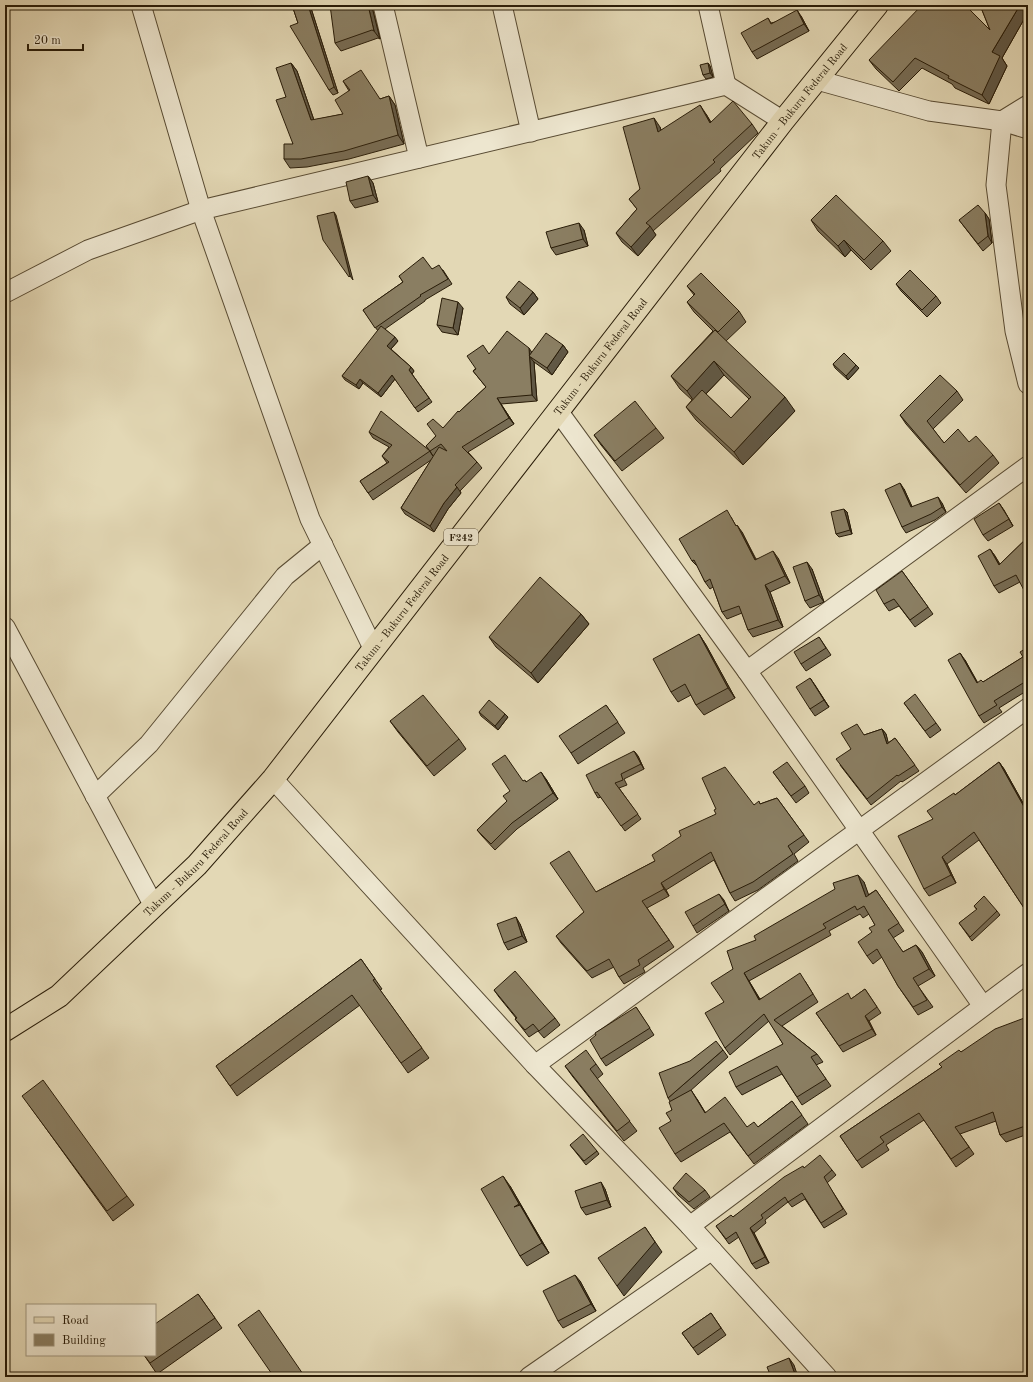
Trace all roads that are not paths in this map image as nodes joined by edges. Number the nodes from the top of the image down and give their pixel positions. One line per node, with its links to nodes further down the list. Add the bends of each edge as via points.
1 (141, 5): 14 (street)
2 (383, 5): 13 (street)
3 (502, 5): 12 (street)
4 (708, 5): 7 (street)
5 (877, 5): 6 (main road, Takum - Bukuru Federal Road / F242)
6 (817, 80): 9 (main road, Takum - Bukuru Federal Road / F242); 10 (street, via 930,111)
7 (726, 85): 9 (street); 12 (street)
8 (1028, 105): 10 (street)
9 (783, 121): 17 (main road, Takum - Bukuru Federal Road / F242)
10 (1002, 121): 11 (street); 16 (street, via 996,185 1015,331)
11 (1028, 129)
12 (531, 132): 13 (street)
13 (419, 158): 14 (street)
14 (201, 210): 15 (street, via 88,250); 19 (street, via 310,519)
15 (5, 293)
16 (1028, 384)
17 (558, 411): 21 (main road, Takum - Bukuru Federal Road / F242); 22 (street)
18 (1028, 466): 22 (street)
19 (323, 545): 21 (street); 25 (street, via 285,576 149,744)
20 (5, 627): 25 (street)
21 (374, 650): 24 (main road, Takum - Bukuru Federal Road / F242)
22 (747, 671): 26 (street)
23 (1028, 708): 26 (street)
24 (272, 779): 27 (main road, Takum - Bukuru Federal Road / F242, via 197,865); 31 (street)
25 (95, 796): 27 (street)
26 (859, 830): 29 (street); 31 (street)
27 (154, 906): 30 (main road, Takum - Bukuru Federal Road / F242, via 59,996)
28 (1028, 973): 29 (street)
29 (983, 1006): 32 (street)
30 (5, 1030)
31 (535, 1065): 32 (street)
32 (690, 1226): 33 (street)
33 (712, 1250): 34 (street); 35 (street)
34 (530, 1377)
35 (827, 1377)

